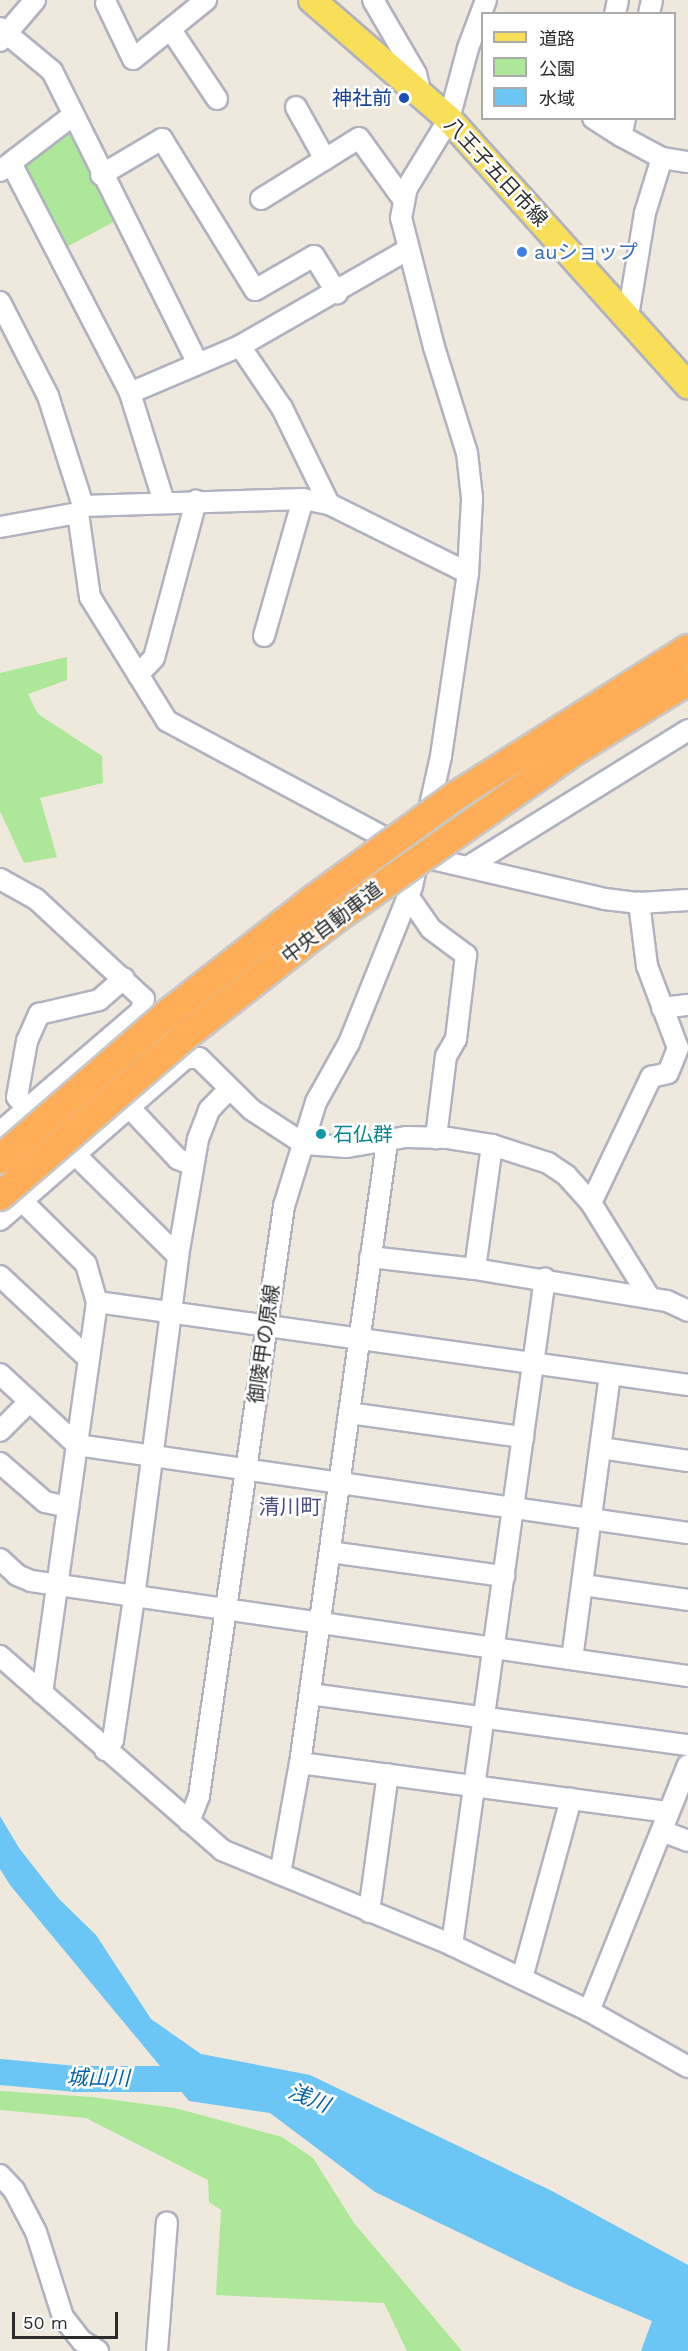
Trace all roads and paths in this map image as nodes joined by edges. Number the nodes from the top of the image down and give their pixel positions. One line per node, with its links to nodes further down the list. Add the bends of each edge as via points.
1 (35, 0): 8 (street)
2 (206, 0): 7 (street)
3 (312, 0): 10 (main road, 八王子五日市線)
4 (373, 0): 10 (street, via 416,74)
5 (106, 3): 7 (street, via 133,59)
6 (481, 25): 9 (street)
7 (171, 30): 11 (street)
8 (2, 34): 13 (street, via 52,71)
9 (475, 54): 14 (street)
10 (421, 94): 14 (main road, 八王子五日市線)
11 (217, 99)
12 (296, 107): 18 (street)
13 (72, 116): 20 (street); 21 (street)
14 (449, 119): 23 (street); 27 (main road, 八王子五日市線)
15 (600, 120): 16 (street)
16 (623, 127): 17 (street)
17 (662, 158): 19 (street); 27 (street, via 645,213)
18 (325, 159): 22 (street); 23 (street, via 359,138)
19 (688, 162)
20 (6, 167): 31 (street)
21 (101, 175): 25 (street, via 162,140 255,290 314,256); 29 (street)
22 (261, 199)
23 (403, 199): 24 (street, 御陵甲の原線, via 401,218)
24 (407, 250): 25 (street); 38 (street, 御陵甲の原線, via 467,453 473,515)
25 (337, 293): 28 (street)
26 (0, 302): 36 (street, via 48,396)
27 (628, 316): 30 (main road, 八王子五日市線)
28 (240, 346): 29 (street); 35 (street, via 282,408)
29 (198, 364): 31 (street)
30 (688, 386)
31 (130, 393): 34 (street)
32 (303, 499): 33 (street); 35 (street); 39 (street)
33 (196, 501): 34 (street); 41 (street, via 154,658)
34 (164, 502): 36 (street)
35 (329, 504): 38 (street)
36 (81, 510): 37 (street); 41 (street, via 90,597)
37 (0, 527)
38 (468, 573): 44 (street, 御陵甲の原線, via 437,778)
39 (264, 636)
40 (688, 649): 66 (highway, 中央自動車道, bridge, via 457,795 315,898 166,1015)
41 (138, 675): 44 (street, via 167,721)
42 (688, 681): 68 (highway, 中央自動車道, bridge, via 568,755 332,921 184,1037)
43 (688, 730): 45 (street)
44 (420, 856): 45 (street); 47 (street, 御陵甲の原線)
45 (469, 866): 49 (street, via 605,899)
46 (0, 879): 50 (street, via 36,899)
47 (410, 891): 61 (street, via 431,929 466,955 456,1039 446,1056); 63 (street, 御陵甲の原線, via 349,1043 316,1102)
48 (688, 900): 49 (street)
49 (639, 903): 52 (street, via 647,966)
50 (124, 978): 53 (street, via 144,999); 57 (street, via 99,1000 39,1014 27,1041 17,1097)
51 (688, 1005): 52 (street)
52 (662, 1008): 55 (street)
53 (141, 1011): 54 (street); 57 (street)
54 (186, 1058): 56 (street, via 199,1058); 58 (street)
55 (682, 1061): 69 (street, via 668,1073 651,1077)
56 (228, 1090): 63 (street); 67 (street, via 209,1110)
57 (27, 1106): 59 (street, via 8,1117); 60 (street); 65 (street)
58 (128, 1106): 65 (street); 67 (street, via 178,1160)
59 (0, 1114)
60 (0, 1132)
61 (436, 1138): 62 (street); 64 (street)
62 (387, 1142): 63 (street, via 348,1147); 72 (street)
63 (304, 1144): 80 (street, 御陵甲の原線, via 284,1206)
64 (492, 1145): 69 (street, via 548,1163 566,1175); 73 (street)
65 (74, 1153): 68 (street); 71 (street)
66 (0, 1159)
67 (193, 1165): 71 (street)
68 (11, 1198): 70 (street); 77 (street, via 86,1264)
69 (591, 1203): 76 (street)
70 (0, 1220)
71 (178, 1256): 79 (street)
72 (370, 1257): 73 (street); 81 (street)
73 (475, 1269): 75 (street)
74 (0, 1276): 82 (street)
75 (545, 1278): 76 (street); 83 (street)
76 (650, 1298): 78 (street)
77 (98, 1302): 79 (street); 82 (street)
78 (688, 1311)
79 (172, 1312): 80 (street); 93 (street)
80 (266, 1325): 81 (street); 96 (street, 御陵甲の原線)
81 (358, 1339): 83 (street); 88 (street)
82 (88, 1358): 91 (street)
83 (533, 1363): 85 (street); 90 (street)
84 (0, 1374): 87 (street)
85 (610, 1375): 86 (street); 92 (street)
86 (688, 1386)
87 (29, 1402): 89 (street); 91 (street)
88 (349, 1413): 90 (street); 97 (street)
89 (0, 1431)
90 (523, 1437): 99 (street)
91 (77, 1445): 93 (street); 98 (street)
92 (601, 1449): 94 (street); 100 (street)
93 (153, 1456): 96 (street); 107 (street)
94 (688, 1461)
95 (0, 1463): 98 (street, via 45,1502)
96 (246, 1470): 97 (street); 109 (street, 御陵甲の原線)
97 (340, 1484): 99 (street); 102 (street)
98 (68, 1507): 106 (street)
99 (513, 1508): 100 (street); 104 (street)
100 (591, 1519): 101 (street); 105 (street)
101 (688, 1533)
102 (330, 1552): 104 (street); 110 (street)
103 (0, 1559): 106 (street, via 17,1575)
104 (504, 1576): 111 (street)
105 (583, 1585): 108 (street); 113 (street)
106 (58, 1586): 107 (street); 115 (street)
107 (134, 1597): 109 (street); 119 (street, via 113,1740)
108 (688, 1600)
109 (227, 1609): 110 (street); 126 (street, 御陵甲の原線, via 199,1796)
110 (320, 1623): 111 (street); 116 (street)
111 (494, 1648): 113 (street); 117 (street)
112 (0, 1656): 115 (street)
113 (572, 1659): 114 (street)
114 (688, 1676)
115 (42, 1693): 119 (street)
116 (310, 1694): 117 (street); 120 (street)
117 (484, 1718): 118 (street); 123 (street)
118 (688, 1745)
119 (105, 1750): 126 (street)
120 (300, 1763): 122 (street); 129 (street)
121 (687, 1768): 125 (street)
122 (388, 1774): 123 (street); 130 (street)
123 (475, 1785): 124 (street); 131 (street)
124 (572, 1799): 125 (street); 132 (street)
125 (669, 1812): 127 (street)
126 (189, 1822): 129 (street, via 222,1850)
127 (662, 1831): 128 (street); 133 (street)
128 (688, 1841)
129 (280, 1874): 130 (street)
130 (369, 1912): 131 (street)
131 (453, 1945): 132 (street)
132 (522, 1978): 133 (street)
133 (589, 2011): 134 (street)
134 (688, 2067)
135 (0, 2175): 137 (street, via 19,2198 36,2232 63,2317 82,2341)
136 (167, 2222): 138 (street)
137 (98, 2351)
138 (157, 2351)

